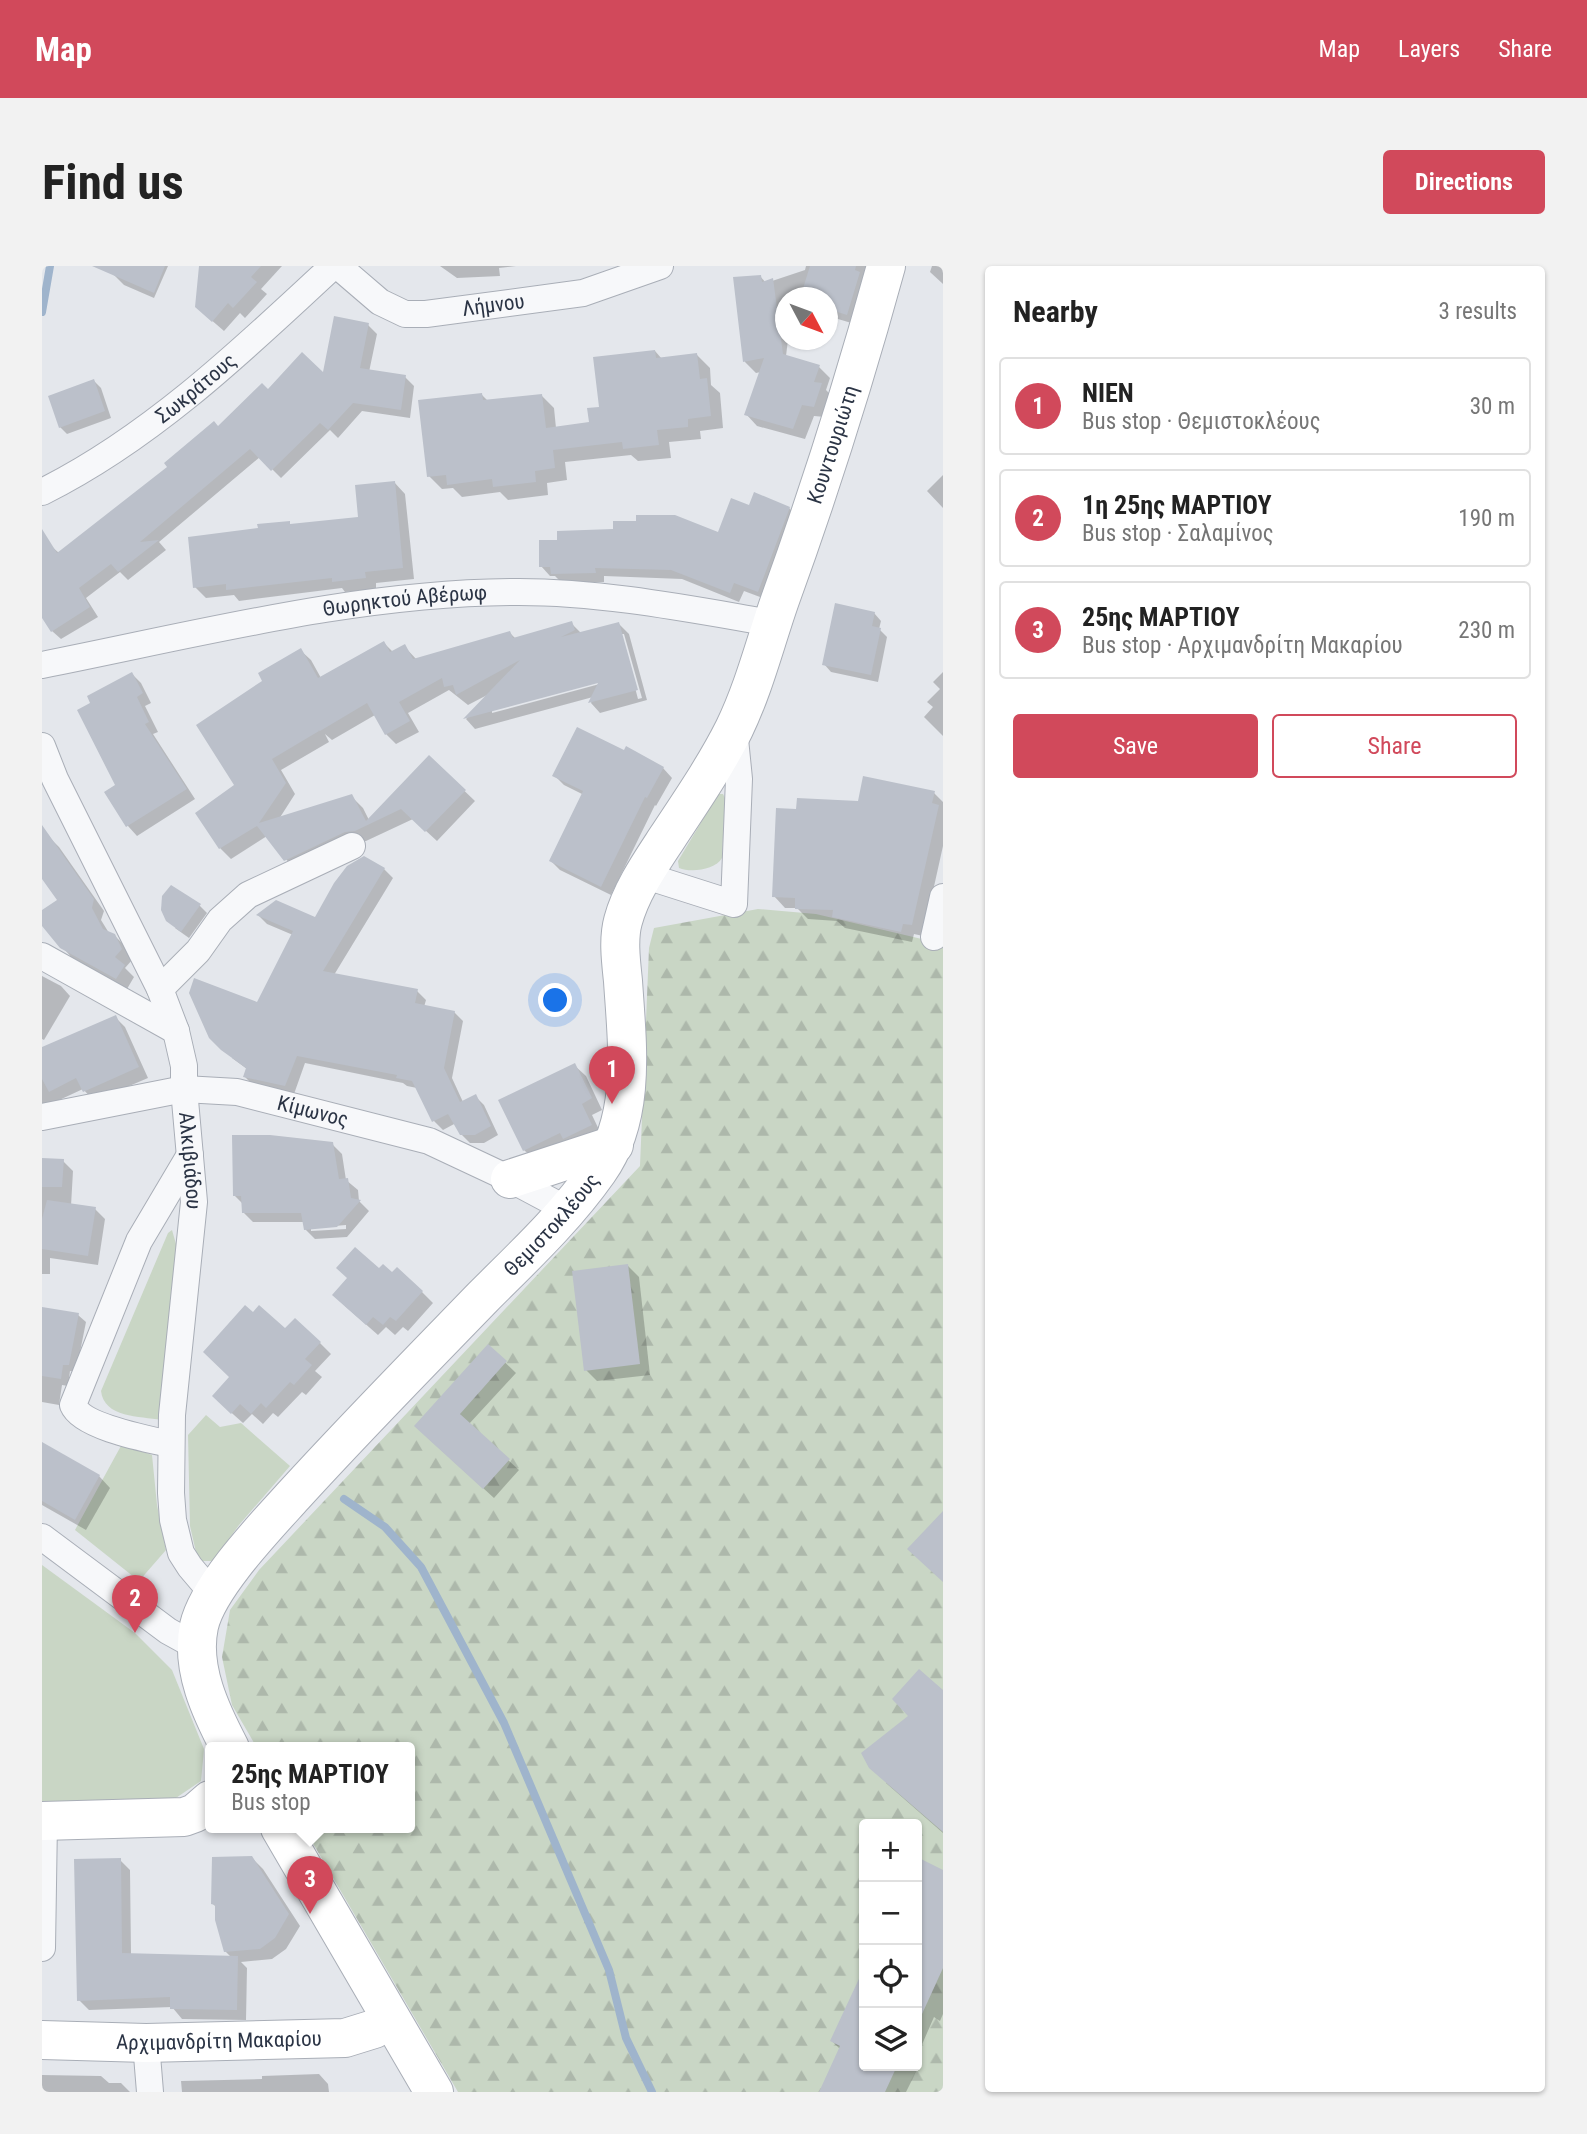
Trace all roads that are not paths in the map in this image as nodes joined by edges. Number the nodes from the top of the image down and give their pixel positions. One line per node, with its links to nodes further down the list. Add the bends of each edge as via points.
1 (336, 266): 2 (street, Λήμνου, via 380,302 405,314 583,293); 4 (street, Σωκράτους, via 196,388 134,435)
2 (660, 266)
3 (886, 266): 5 (street, Κουντουριώτη, via 820,488)
4 (42, 492)
5 (772, 623): 6 (street, Θωρηκτού Αβέρωφ, via 592,596 519,592 401,598); 7 (street, Θεμιστοκλέους)
6 (42, 665)
7 (734, 729): 10 (street, Θεμιστοκλέους); 10 (street, via 739,779 734,904)
8 (42, 746): 14 (street, Αλκιβιάδου)
9 (352, 846): 14 (street, via 248,895)
10 (643, 875): 18 (street, Θεμιστοκλέους, via 622,923 628,1073)
11 (943, 897): 12 (street)
12 (934, 937)
13 (42, 956): 15 (street)
14 (160, 989): 15 (street, Αλκιβιάδου)
15 (176, 1031): 16 (street, Αλκιβιάδου)
16 (184, 1089): 17 (street, Κίμωνος); 19 (street, Αλκιβιάδου); 20 (street, Κίμωνος, via 237,1091 429,1141)
17 (42, 1117)
18 (614, 1145): 20 (street); 21 (street, Θεμιστοκλέους)
19 (190, 1155): 22 (street, Αλκιβιάδου, via 194,1202); 22 (street, via 139,1241 73,1405 75,1411 100,1425)
20 (510, 1179): 21 (street, Κίμωνος)
21 (568, 1210): 24 (street, Θεμιστοκλέους, via 349,1434 258,1535)
22 (170, 1444): 24 (street, Αλκιβιάδου, via 178,1546)
23 (42, 1537): 25 (street)
24 (213, 1594): 25 (street, Θεμιστοκλέους, via 199,1627)
25 (197, 1647): 26 (street, Θεμιστοκλέους, via 202,1682)
26 (227, 1742)
27 (205, 1804): 28 (street, via 184,1817)
28 (43, 1821): 30 (street)
29 (283, 1833): 31 (street)
30 (42, 1948)
31 (390, 2018): 33 (street, Αρχιμανδρίτη Μακαρίου, via 374,2029 345,2038); 35 (street)
32 (42, 2040): 33 (street, Αρχιμανδρίτη Μακαρίου)
33 (146, 2043): 34 (street)
34 (150, 2092)
35 (434, 2092)

